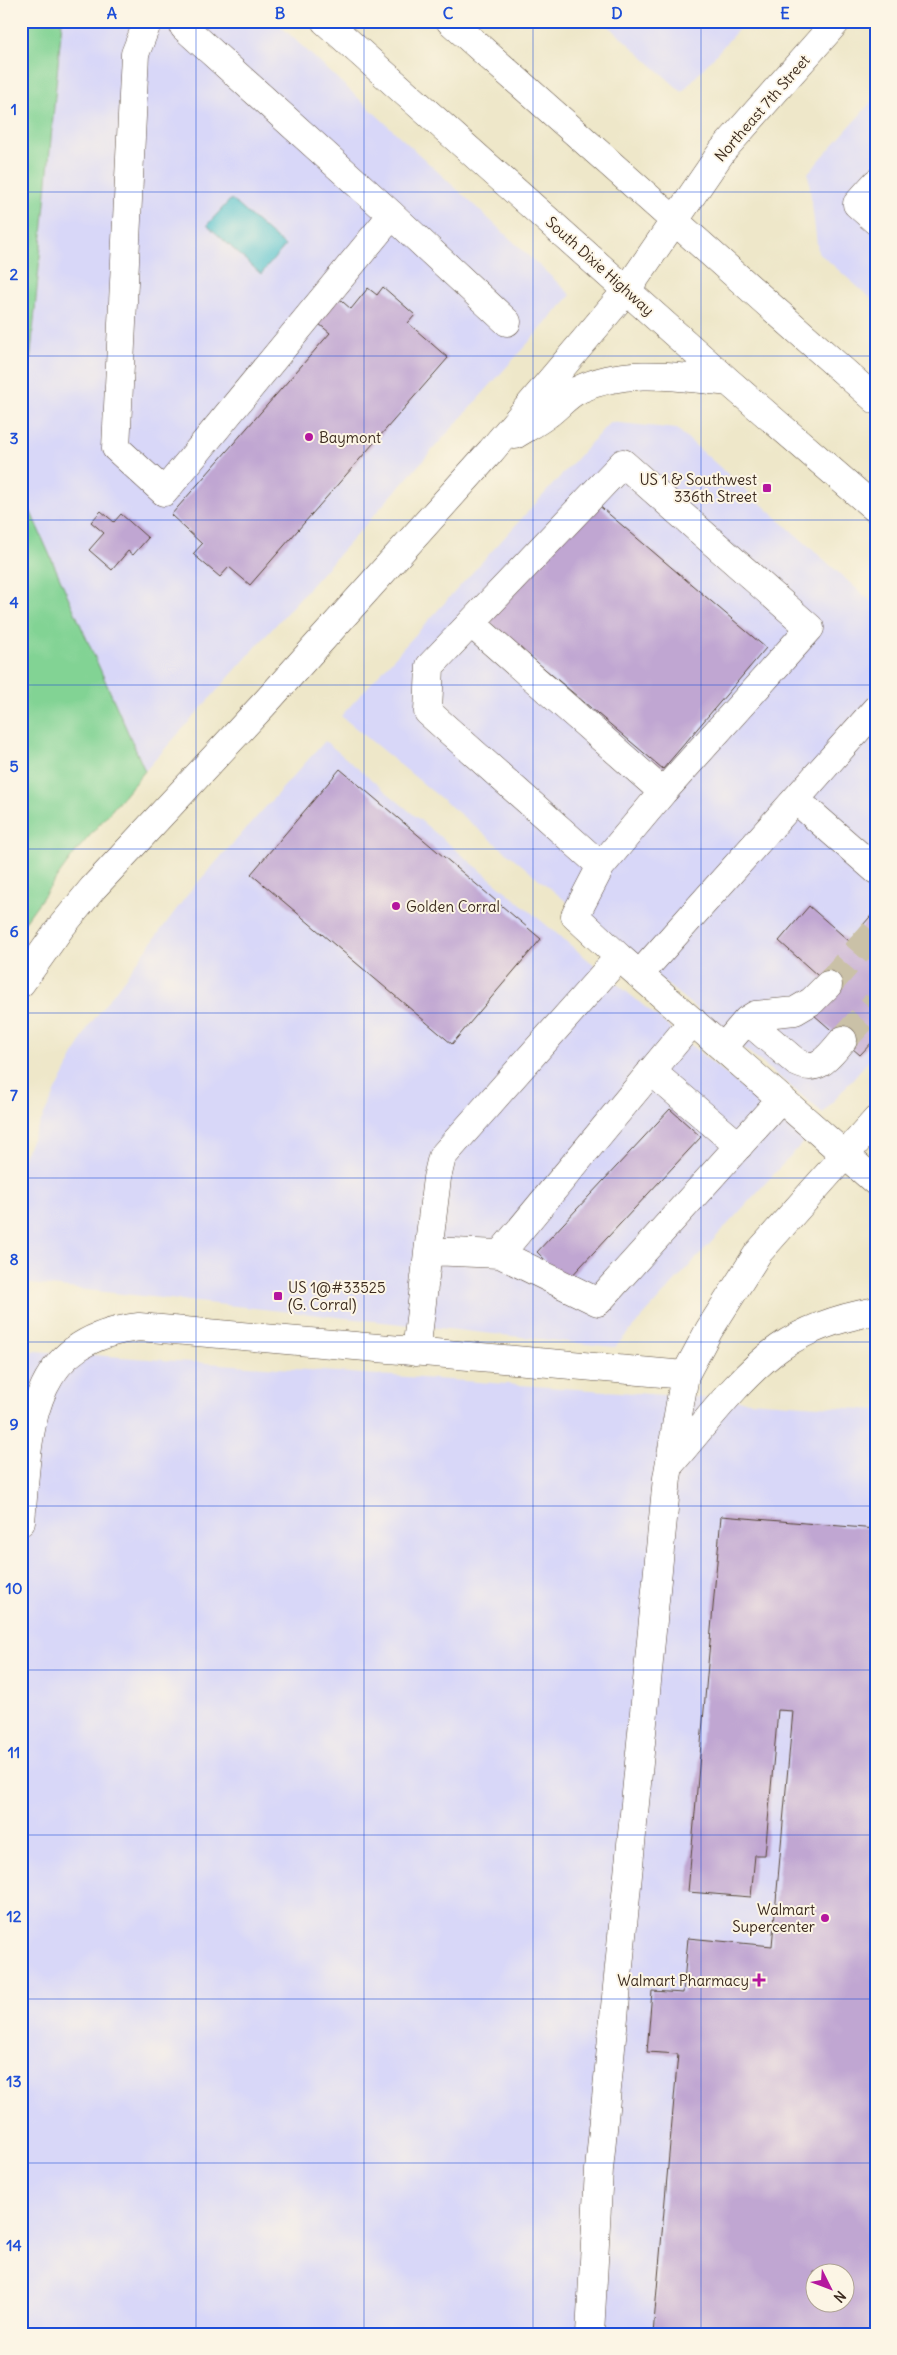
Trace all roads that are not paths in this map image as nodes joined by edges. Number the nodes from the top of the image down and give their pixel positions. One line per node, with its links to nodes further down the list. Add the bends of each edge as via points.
1 (148, 21): 6 (main road)
2 (325, 21): 11 (main road, South Dixie Highway)
3 (450, 21): 10 (main road)
4 (837, 21): 10 (main road, Northeast 7th Street, via 723,150)
5 (186, 24): 6 (main road); 8 (main road)
6 (135, 54): 8 (main road, via 116,448 164,492)
7 (876, 183): 9 (main road, via 857,204)
8 (392, 215): 12 (main road)
9 (876, 221)
10 (675, 223): 11 (main road, Northeast 7th Street); 14 (main road)
11 (627, 290): 13 (main road, South Dixie Highway); 15 (main road, Northeast 7th Street)
12 (507, 322)
13 (729, 382): 15 (main road, via 651,374 609,379 576,391 549,414); 16 (main road, South Dixie Highway)
14 (876, 400)
15 (491, 451): 25 (main road, via 268,701 93,888)
16 (876, 509)
17 (471, 623): 19 (main road); 19 (main road, via 623,463 810,628); 21 (main road, via 430,666 428,712)
18 (876, 709): 20 (main road)
19 (663, 792): 21 (main road)
20 (796, 800): 22 (main road); 24 (main road)
21 (601, 866): 23 (main road, via 575,916)
22 (876, 870)
23 (619, 957): 24 (main road); 37 (main road, via 442,1157)
24 (640, 975): 28 (main road)
25 (21, 983)
26 (828, 985): 27 (main road, via 812,1001 795,1011 763,1012)
27 (747, 1020): 29 (main road, via 796,1062 806,1066 817,1065); 30 (main road)
28 (693, 1021): 30 (main road); 31 (main road)
29 (843, 1040)
30 (723, 1048): 32 (main road)
31 (651, 1071): 34 (main road); 38 (main road)
32 (781, 1098): 34 (main road); 35 (main road)
33 (876, 1120): 35 (main road)
34 (739, 1146): 38 (main road, via 598,1302)
35 (845, 1154): 36 (main road); 41 (main road, via 758,1253 709,1330)
36 (876, 1182)
37 (429, 1251): 38 (main road); 40 (main road)
38 (500, 1254)
39 (876, 1310): 42 (main road, via 825,1325 780,1347 748,1376)
40 (416, 1352): 41 (main road); 43 (main road, via 139,1327 98,1336 77,1346 61,1360 36,1407 28,1442)
41 (685, 1376): 42 (main road)
42 (670, 1464): 44 (main road, via 599,2170)
43 (21, 1522)
44 (590, 2334)

